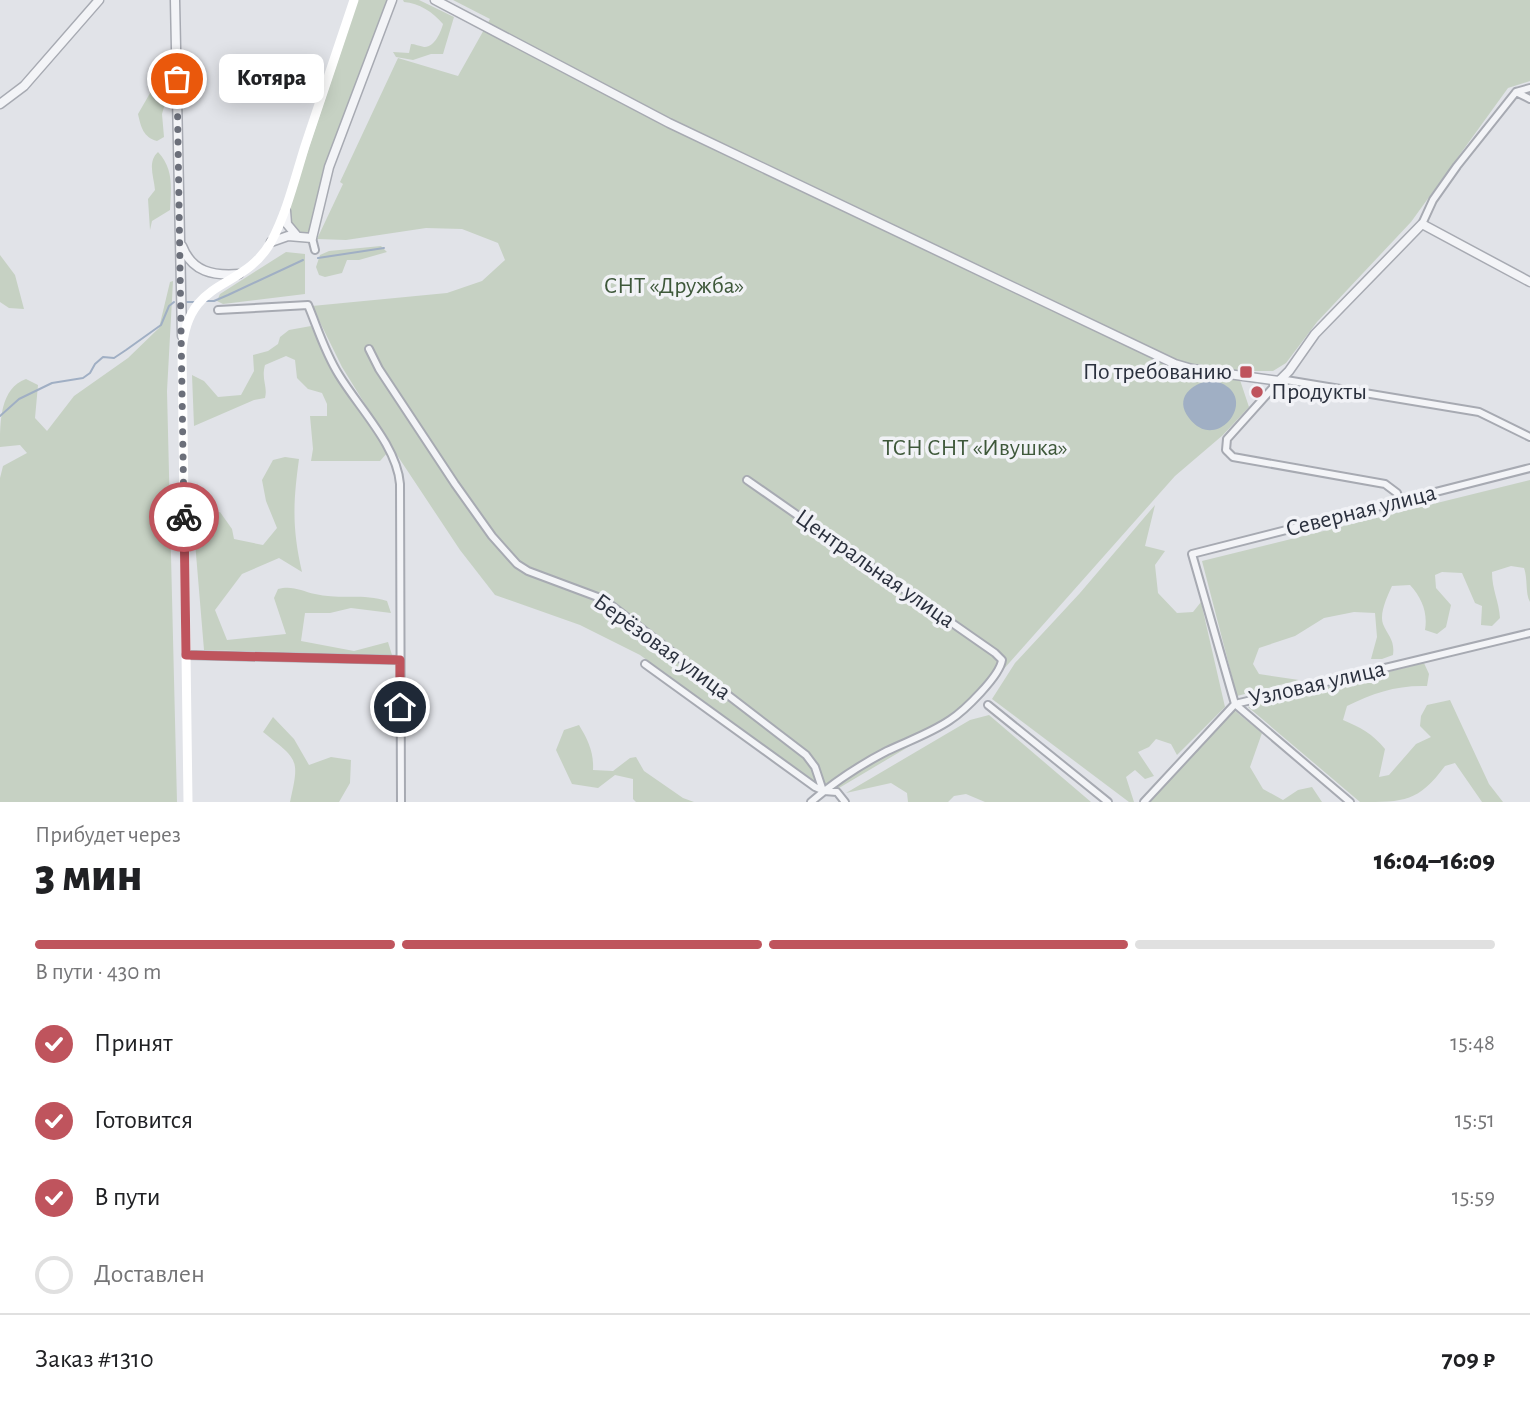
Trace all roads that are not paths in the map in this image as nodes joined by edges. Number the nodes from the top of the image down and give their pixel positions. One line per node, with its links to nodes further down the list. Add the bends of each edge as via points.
1 (99, 0): 9 (street, via 24,86)
2 (175, 0): 14 (street)
3 (354, 0): 10 (main road)
4 (392, 0): 13 (street, via 329,166)
5 (436, 0): 22 (street, via 669,123 1175,364)
6 (1530, 88): 7 (street)
7 (1516, 92): 8 (street); 11 (street, via 1457,166)
8 (1530, 99)
9 (0, 104)
10 (285, 207): 12 (street, via 287,224); 15 (main road)
11 (1422, 224): 18 (street); 22 (street, via 1315,334)
12 (297, 236): 13 (street); 15 (street)
13 (312, 238): 16 (street)
14 (180, 239): 17 (street, via 186,256 198,269); 20 (street)
15 (270, 242): 17 (main road)
16 (315, 250)
17 (239, 274): 20 (main road, via 197,303 187,322)
18 (1530, 282)
19 (218, 310): 29 (street, via 307,305 338,374 396,462 400,484)
20 (182, 349): 28 (main road)
21 (369, 349): 33 (street, Берёзовая улица, via 455,484 517,565 603,599 806,755)
22 (1279, 381): 23 (street, via 1479,412); 26 (street, via 1231,433 1226,444 1229,455 1385,484)
23 (1530, 437)
24 (1530, 468): 26 (street, Северная улица)
25 (747, 480): 33 (street, Центральная улица, via 1002,660 997,674 950,721)
26 (1401, 501): 31 (street, Северная улица, via 1192,554)
27 (1530, 633): 31 (street, Узловая улица)
28 (186, 655): 29 (street); 34 (main road)
29 (400, 660): 35 (street)
30 (645, 664): 33 (street)
31 (1235, 704): 39 (street, Узловая улица); 40 (street)
32 (988, 705): 38 (street)
33 (823, 790): 36 (street); 37 (street, via 837,792)
34 (188, 802)
35 (401, 802)
36 (811, 802)
37 (845, 802)
38 (1108, 802)
39 (1144, 802)
40 (1350, 802)

